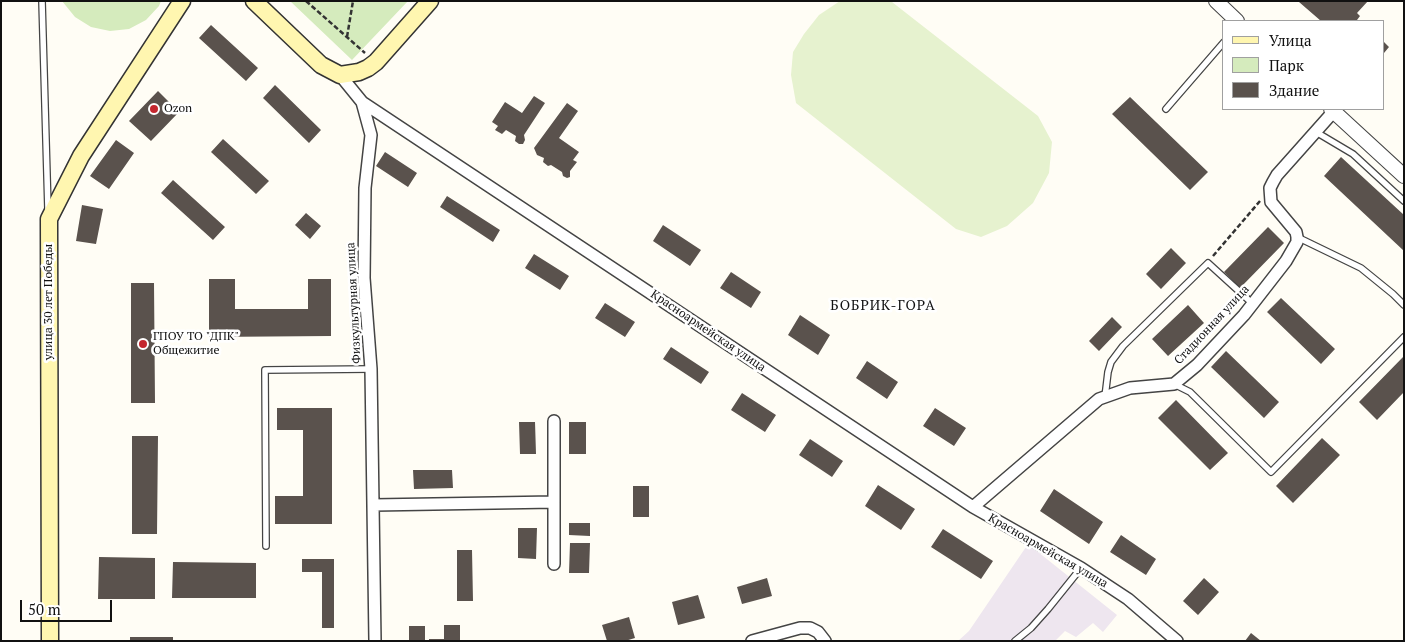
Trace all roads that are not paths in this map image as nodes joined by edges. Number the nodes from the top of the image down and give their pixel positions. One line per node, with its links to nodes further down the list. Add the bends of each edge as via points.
1 (42, 1): 15 (lane)
2 (182, 1): 15 (main road, улица 30 лет Победы, via 81,156)
3 (254, 1): 8 (main road, Красноармейская улица, via 321,65)
4 (430, 1): 8 (main road, via 376,62 359,72)
5 (1216, 1): 6 (street)
6 (1236, 20)
7 (1222, 44): 10 (lane)
8 (340, 75): 9 (street, Красноармейская улица)
9 (362, 102): 20 (street, Физкультурная улица, via 371,135 365,188 364,278); 26 (street, Красноармейская улица)
10 (1166, 109)
11 (1333, 110): 12 (street); 13 (street)
12 (1316, 132): 14 (lane, via 1353,154); 16 (street, via 1277,175 1270,192 1271,202)
13 (1404, 176)
14 (1404, 201)
15 (49, 219): 30 (main road, улица 30 лет Победы)
16 (1297, 237): 17 (street, Стадионная улица, via 1286,261); 18 (lane, via 1361,268)
17 (1253, 304): 21 (street, Стадионная улица); 22 (lane, via 1208,263 1111,362)
18 (1404, 305)
19 (1404, 337): 21 (lane, via 1271,472 1190,392)
20 (370, 369): 25 (street, Физкультурная улица); 27 (lane, via 265,370)
21 (1174, 384): 22 (street, Стадионная улица, via 1130,388)
22 (1105, 397): 26 (street, Стадионная улица)
23 (554, 421): 24 (street)
24 (554, 502): 25 (street); 28 (street)
25 (374, 505): 31 (street, Физкультурная улица)
26 (973, 507): 29 (street, Красноармейская улица)
27 (266, 546)
28 (554, 564)
29 (1081, 568): 34 (lane, via 1031,628); 35 (street, Красноармейская улица, via 1128,599)
30 (50, 641)
31 (375, 641)
32 (752, 641): 33 (street, via 800,628 810,628)
33 (826, 641)
34 (1015, 641)
35 (1178, 641)

